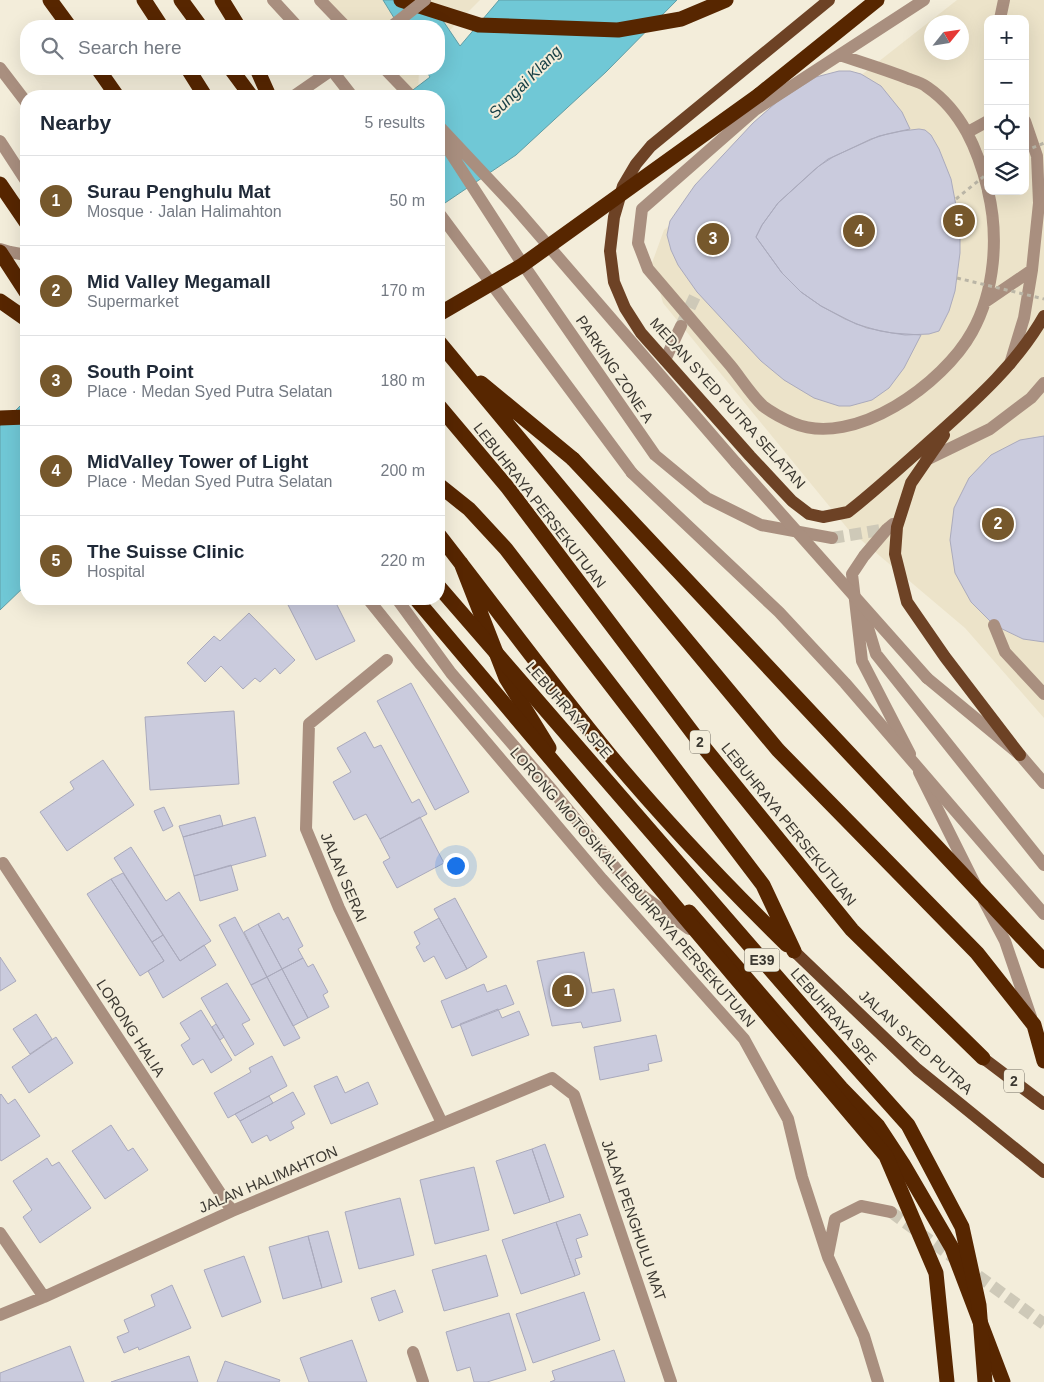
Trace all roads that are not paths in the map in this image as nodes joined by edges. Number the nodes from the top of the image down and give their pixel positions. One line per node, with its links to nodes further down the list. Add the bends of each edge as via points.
1 (50, 0): 16 (highway)
2 (144, 0): 17 (highway)
3 (181, 0): 18 (highway)
4 (222, 0): 19 (highway)
5 (273, 0): 20 (street)
6 (320, 0): 21 (street)
7 (417, 0): 14 (street, bridge)
8 (425, 0): 14 (street, bridge)
9 (726, 0): 14 (highway, via 681,18 618,30 479,25)
10 (830, 0): 64 (main road, MEDAN SYED PUTRA SELATAN, via 651,146 623,186 614,217 610,251 614,282 636,325)
11 (877, 0): 58 (highway, bridge, via 751,101 520,266)
12 (924, 0): 23 (street)
13 (1004, 0): 15 (street)
14 (406, 6): 22 (street, bridge)
15 (1001, 15)
16 (64, 20)
17 (157, 20)
18 (196, 20)
19 (234, 20)
20 (291, 20)
21 (339, 20)
22 (396, 20)
23 (840, 55): 42 (street, via 926,86 948,105); 57 (street, via 755,110 642,209 638,244 648,269 764,406 794,423 823,429 855,425 879,416 912,396 947,366 972,332)
24 (0, 68): 39 (street)
25 (102, 75): 32 (highway)
26 (192, 75): 33 (highway)
27 (235, 75): 34 (highway)
28 (260, 75): 35 (highway)
29 (324, 75): 36 (street, bridge)
30 (336, 75): 37 (street)
31 (391, 75): 38 (street)
32 (113, 90)
33 (201, 90)
34 (247, 90)
35 (266, 90)
36 (302, 90)
37 (348, 90)
38 (405, 90)
39 (20, 94)
40 (984, 123): 42 (street)
41 (445, 132): 85 (street, bridge, via 514,206 927,678)
42 (968, 132): 47 (street)
43 (1029, 133): 54 (street, via 1037,156 1039,203)
44 (0, 141): 46 (street)
45 (445, 144): 74 (street, PARKING ZONE A, via 654,455 707,498 761,525)
46 (20, 172)
47 (984, 174)
48 (0, 184): 50 (highway)
49 (989, 195): 57 (street, via 994,261)
50 (20, 213)
51 (445, 221): 89 (street, bridge, via 632,473 780,612)
52 (0, 250): 53 (street); 55 (highway)
53 (20, 254)
54 (1032, 270): 57 (street); 65 (street, via 1024,318)
55 (20, 282)
56 (0, 301): 59 (highway)
57 (985, 302)
58 (445, 310)
59 (20, 314)
60 (1044, 316): 65 (main road, MEDAN SYED PUTRA SELATAN)
61 (681, 326): 64 (street)
62 (445, 349): 63 (highway)
63 (453, 359): 92 (highway, bridge, via 574,459); 93 (highway, via 778,750 977,953)
64 (665, 360): 69 (main road, MEDAN SYED PUTRA SELATAN, via 792,501 809,514 822,517 848,512)
65 (1009, 366): 69 (main road, MEDAN SYED PUTRA SELATAN)
66 (1044, 383): 71 (street, via 1031,398 990,430)
67 (445, 413): 94 (highway, LEBUHRAYA PERSEKUTUAN / 2, via 508,488 698,740 852,930)
68 (20, 417): 70 (highway)
69 (957, 417): 71 (main road)
70 (0, 418)
71 (926, 460): 85 (main road, via 911,483 897,527 895,554 907,602)
72 (445, 489): 90 (highway, via 469,509 506,549 763,885)
73 (890, 526): 77 (street)
74 (832, 538)
75 (445, 543): 76 (highway)
76 (461, 563): 90 (highway, via 609,754 690,847); 91 (highway, via 506,678 546,745)
77 (852, 574): 88 (street, via 876,654); 93 (street, via 862,661 1005,941)
78 (445, 594): 112 (highway, LEBUHRAYA SPE / E39, bridge, via 908,1125 962,1227 979,1305)
79 (373, 605): 104 (street, LORONG MOTOSIKAL LEBUHRAYA PERSEKUTUAN, via 602,879 744,1038 788,1119 802,1177)
80 (401, 605): 91 (street, via 450,673 632,888)
81 (421, 605): 111 (highway, E39, bridge, via 886,1156 936,1273)
82 (994, 625): 84 (street, via 1005,652)
83 (387, 660): 99 (street, JALAN SERAI, via 310,724 306,829 339,908)
84 (1044, 694)
85 (1020, 755): 86 (street)
86 (1044, 783)
87 (3, 864): 101 (street, LORONG HALIA)
88 (1044, 865)
89 (1044, 914)
90 (794, 951): 100 (main road, JALAN SYED PUTRA, via 917,1069)
91 (728, 956): 97 (highway)
92 (1044, 961)
93 (1034, 1025): 95 (highway)
94 (983, 1058): 98 (main road, 2)
95 (1044, 1061)
96 (552, 1078): 99 (street, JALAN HALIMAHTON); 109 (street, JALAN PENGHULU MAT, via 574,1095)
97 (841, 1088): 111 (highway, via 906,1207 944,1317); 113 (highway, via 878,1126 952,1248)
98 (1044, 1104)
99 (442, 1123): 101 (street, JALAN HALIMAHTON)
100 (1044, 1172)
101 (232, 1211): 105 (street, JALAN HALIMAHTON)
102 (891, 1212): 104 (street, via 861,1206 834,1219)
103 (0, 1233): 105 (street)
104 (828, 1256): 110 (street, LORONG MOTOSIKAL LEBUHRAYA PERSEKUTUAN, via 864,1336)
105 (44, 1297): 106 (street, JALAN HALIMAHTON)
106 (0, 1315)
107 (413, 1352): 108 (street)
108 (423, 1382)
109 (671, 1382)
110 (878, 1382)
111 (947, 1382)
112 (985, 1382)
113 (1003, 1382)

